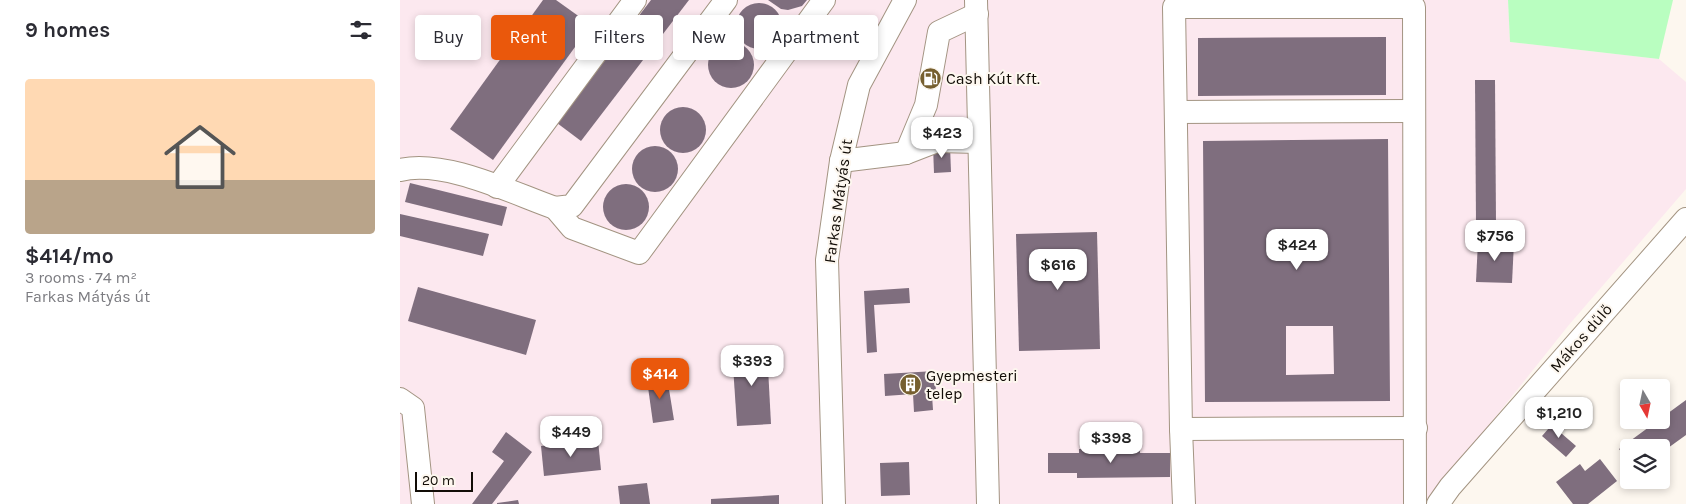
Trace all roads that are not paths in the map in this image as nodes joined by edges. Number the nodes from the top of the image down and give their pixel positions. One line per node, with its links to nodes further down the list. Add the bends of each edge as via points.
1 (636, 0): 12 (street)
2 (726, 0): 13 (street, via 572,206)
3 (824, 0): 13 (street, via 638,253 572,228)
4 (905, 0): 10 (street, Farkas Mátyás út, via 859,85)
5 (976, 7): 8 (street); 9 (street, via 939,32 926,105)
6 (1414, 111): 7 (street); 7 (street, via 1414,7 1174,7); 17 (street)
7 (1177, 112): 16 (street)
8 (979, 142): 9 (street, via 937,141); 21 (street)
9 (906, 153): 10 (street)
10 (841, 162): 20 (street, Farkas Mátyás út, via 828,260)
11 (400, 170): 12 (street, via 448,170)
12 (497, 187): 13 (street)
13 (555, 208)
14 (1686, 219): 24 (street, Mákos dűlő)
15 (400, 399): 18 (street, via 413,408)
16 (1180, 428): 17 (street); 22 (street)
17 (1416, 428): 23 (street)
18 (409, 470): 19 (street)
19 (423, 504)
20 (834, 504)
21 (988, 504)
22 (1184, 504)
23 (1415, 504)
24 (1438, 504)

